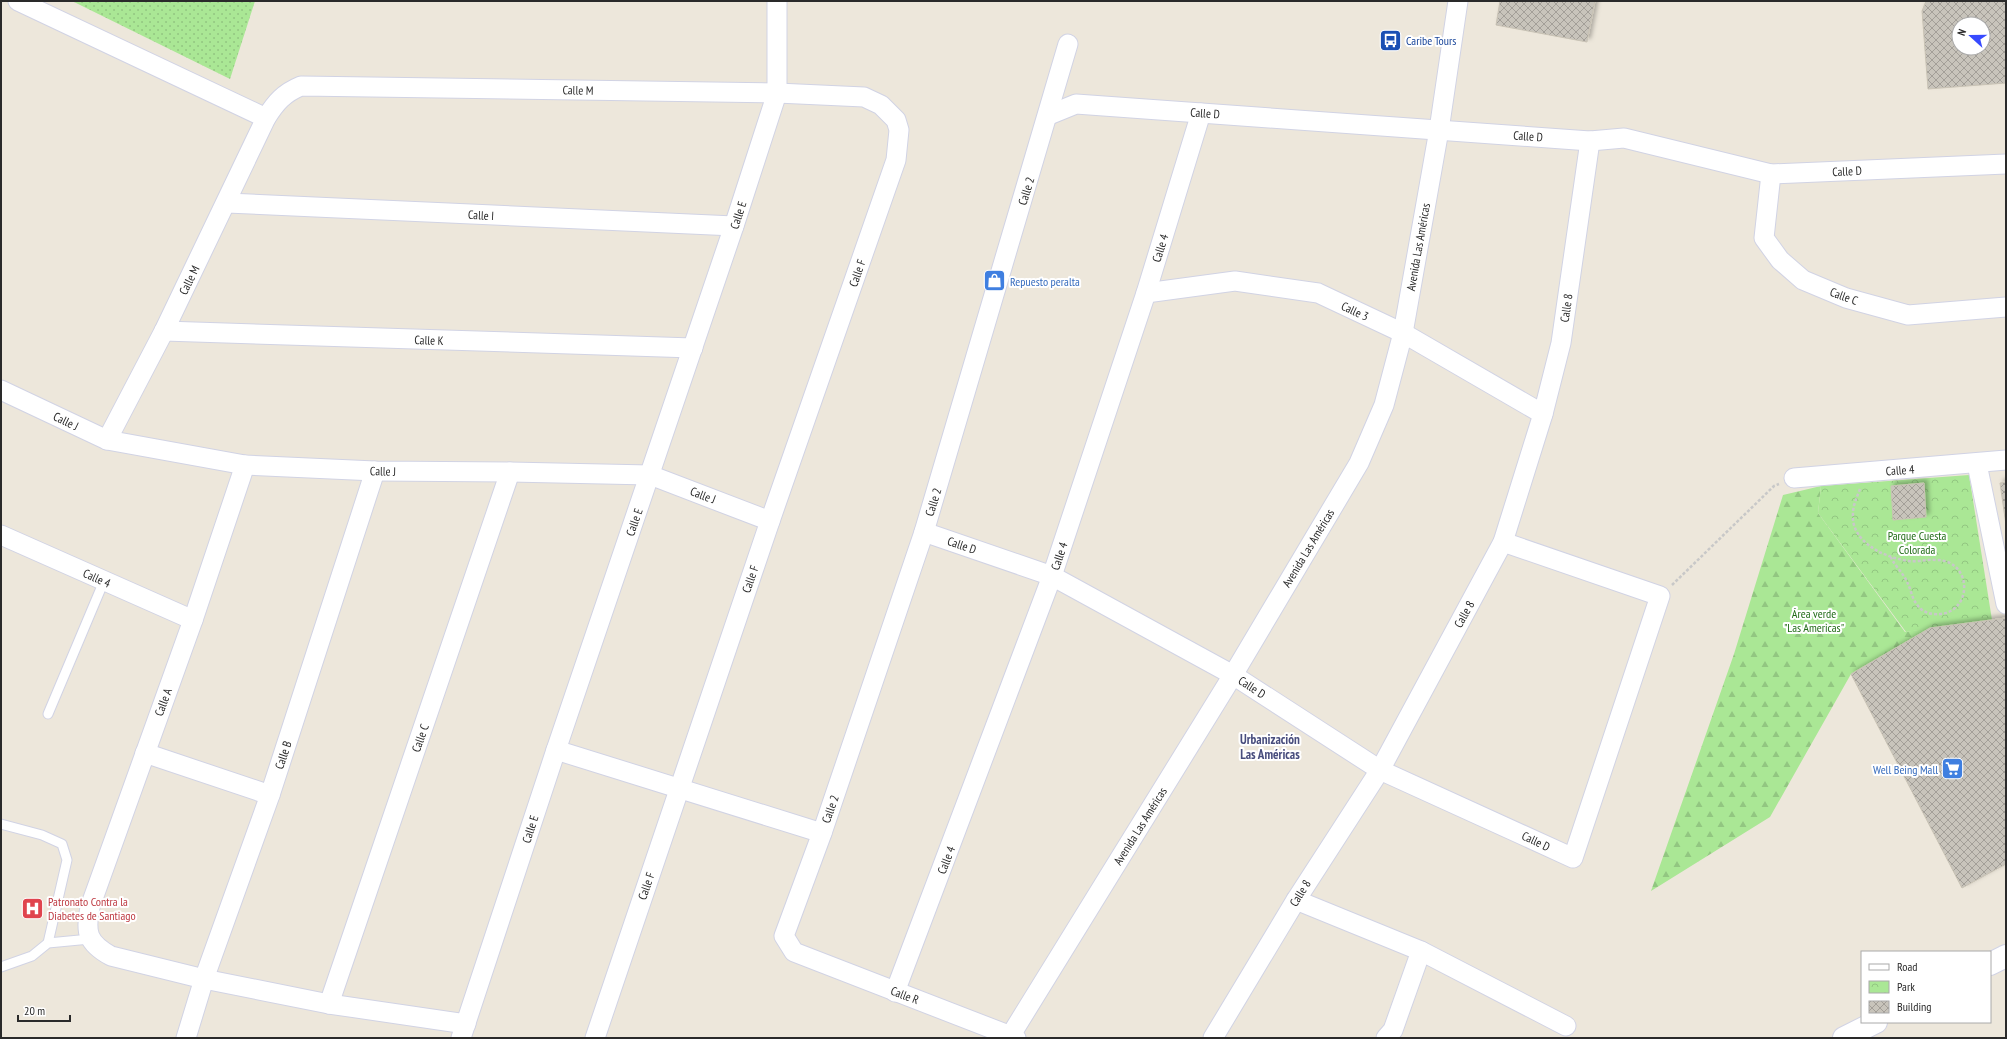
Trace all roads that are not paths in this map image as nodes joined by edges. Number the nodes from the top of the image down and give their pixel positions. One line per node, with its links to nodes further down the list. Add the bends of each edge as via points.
1 (18, 1): 8 (street)
2 (777, 1): 5 (street, Calle E)
3 (1458, 1): 10 (street, Avenida Las Américas)
4 (1068, 44): 7 (street, Calle 2)
5 (777, 93): 8 (street, Calle M, via 301,86 288,92 277,102); 9 (street, Calle M, via 864,97 881,105); 15 (street, Calle E)
6 (1201, 113): 7 (street, Calle D, via 1076,104); 10 (street, Calle D); 16 (street, Calle 4)
7 (1049, 115): 32 (street, Calle 2)
8 (266, 118): 14 (street, Calle M)
9 (896, 120): 31 (street, Calle F, via 899,130 896,160)
10 (1439, 130): 11 (street, Calle D); 19 (street, Avenida Las Américas)
11 (1590, 141): 13 (street, Calle D, via 1624,138); 22 (street, Calle 8, via 1561,343)
12 (2006, 164): 13 (street, Calle D)
13 (1770, 174): 17 (street, Calle C, via 1764,238 1780,260 1803,280 1846,298 1908,315)
14 (227, 203): 15 (street, Calle I); 18 (street, Calle M)
15 (734, 226): 20 (street, Calle E)
16 (1146, 293): 19 (street, Calle 3, via 1235,281 1318,293); 35 (street, Calle 4)
17 (2006, 307)
18 (164, 331): 20 (street, Calle K); 23 (street, Calle M)
19 (1403, 333): 22 (street, Calle 3); 39 (street, Avenida Las Américas, via 1384,405 1359,463)
20 (693, 348): 29 (street, Calle E)
21 (1, 390): 23 (street, Calle J)
22 (1543, 414): 34 (street, Calle 8)
23 (106, 440): 26 (street, Calle J)
24 (2006, 460): 25 (street, Calle 4)
25 (1977, 464): 30 (street, Calle 4); 37 (street)
26 (246, 465): 27 (street, Calle J); 38 (street, Calle A)
27 (375, 471): 28 (street, Calle J); 45 (street, Calle B)
28 (510, 472): 29 (street, Calle J); 58 (street, Calle C)
29 (650, 475): 31 (street, Calle J); 41 (street, Calle E)
30 (1794, 478)
31 (770, 521): 44 (street, Calle F)
32 (924, 532): 35 (street, Calle D); 47 (street, Calle 2)
33 (1, 535): 36 (street, Calle 4)
34 (1503, 542): 43 (street, Calle 8); 43 (street, Calle D, via 1660,596 1572,858)
35 (1052, 576): 39 (street, Calle D); 57 (street, Calle 4)
36 (104, 581): 38 (street, Calle 4); 40 (lane)
37 (2006, 604)
38 (192, 620): 42 (street, Calle A)
39 (1233, 675): 43 (street, Calle D); 62 (street, Avenida Las Américas)
40 (48, 714)
41 (556, 750): 44 (street); 61 (street, Calle E)
42 (145, 753): 45 (street); 49 (street, Calle A, via 90,907 87,924)
43 (1380, 770): 48 (street, Calle 8)
44 (680, 788): 47 (street); 64 (street, Calle F)
45 (270, 795): 56 (street, Calle B)
46 (1, 824): 50 (lane, via 42,835 62,844 67,860)
47 (822, 833): 52 (street, Calle 2, via 784,936)
48 (1296, 900): 51 (street); 65 (street, Calle 8)
49 (90, 939): 50 (lane); 56 (street, via 98,950 111,956)
50 (48, 943): 55 (lane, via 32,956)
51 (1421, 951): 60 (street); 66 (street, via 1393,1030)
52 (794, 952): 57 (street, Calle R)
53 (2006, 956): 54 (main road)
54 (1991, 964)
55 (1, 967)
56 (204, 979): 58 (street); 63 (street, Calle B)
57 (895, 992): 62 (street, Calle R)
58 (330, 1004): 61 (street)
59 (1874, 1023): 67 (main road)
60 (1566, 1026)
61 (463, 1031)
62 (1012, 1037)
63 (186, 1038)
64 (595, 1038)
65 (1213, 1038)
66 (1386, 1038)
67 (1844, 1038)

